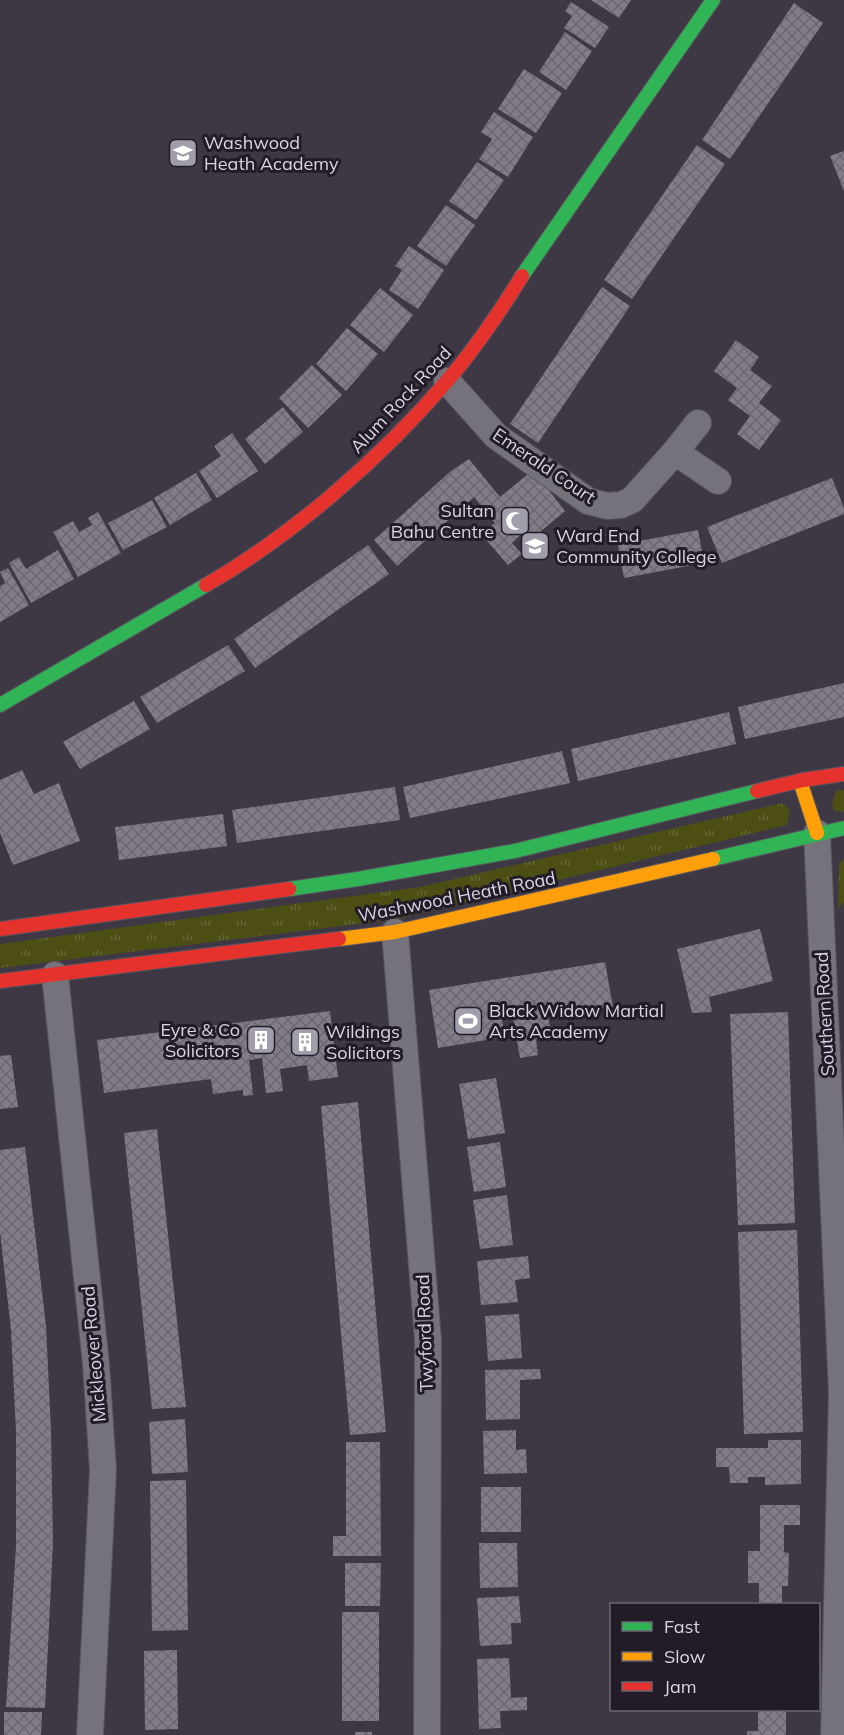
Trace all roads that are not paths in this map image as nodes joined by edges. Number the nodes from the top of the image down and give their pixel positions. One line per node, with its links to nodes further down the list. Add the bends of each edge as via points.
1 (712, 0): 2 (main road, Alum Rock Road, via 494,320)
2 (447, 381): 4 (street, Emerald Court, via 496,436 588,501 606,506 632,500); 6 (main road, Alum Rock Road, via 372,459 289,530 217,579)
3 (698, 423): 4 (street, Emerald Court)
4 (675, 452): 5 (street)
5 (718, 481)
6 (0, 705)
7 (844, 774): 8 (main road, Washwood Heath Road)
8 (800, 781): 10 (main road); 11 (main road, Washwood Heath Road, via 515,851 358,879)
9 (844, 828): 10 (main road, Washwood Heath Road)
10 (817, 834): 12 (main road, Washwood Heath Road); 17 (street, Southern Road, via 842,1393)
11 (0, 929)
12 (395, 932): 13 (main road, Washwood Heath Road); 16 (street, Twyford Road, via 428,1340)
13 (56, 975): 14 (main road, Washwood Heath Road); 15 (street, Mickleover Road, via 96,1364 103,1470)
14 (0, 981)
15 (90, 1735)
16 (427, 1735)
17 (834, 1735)

